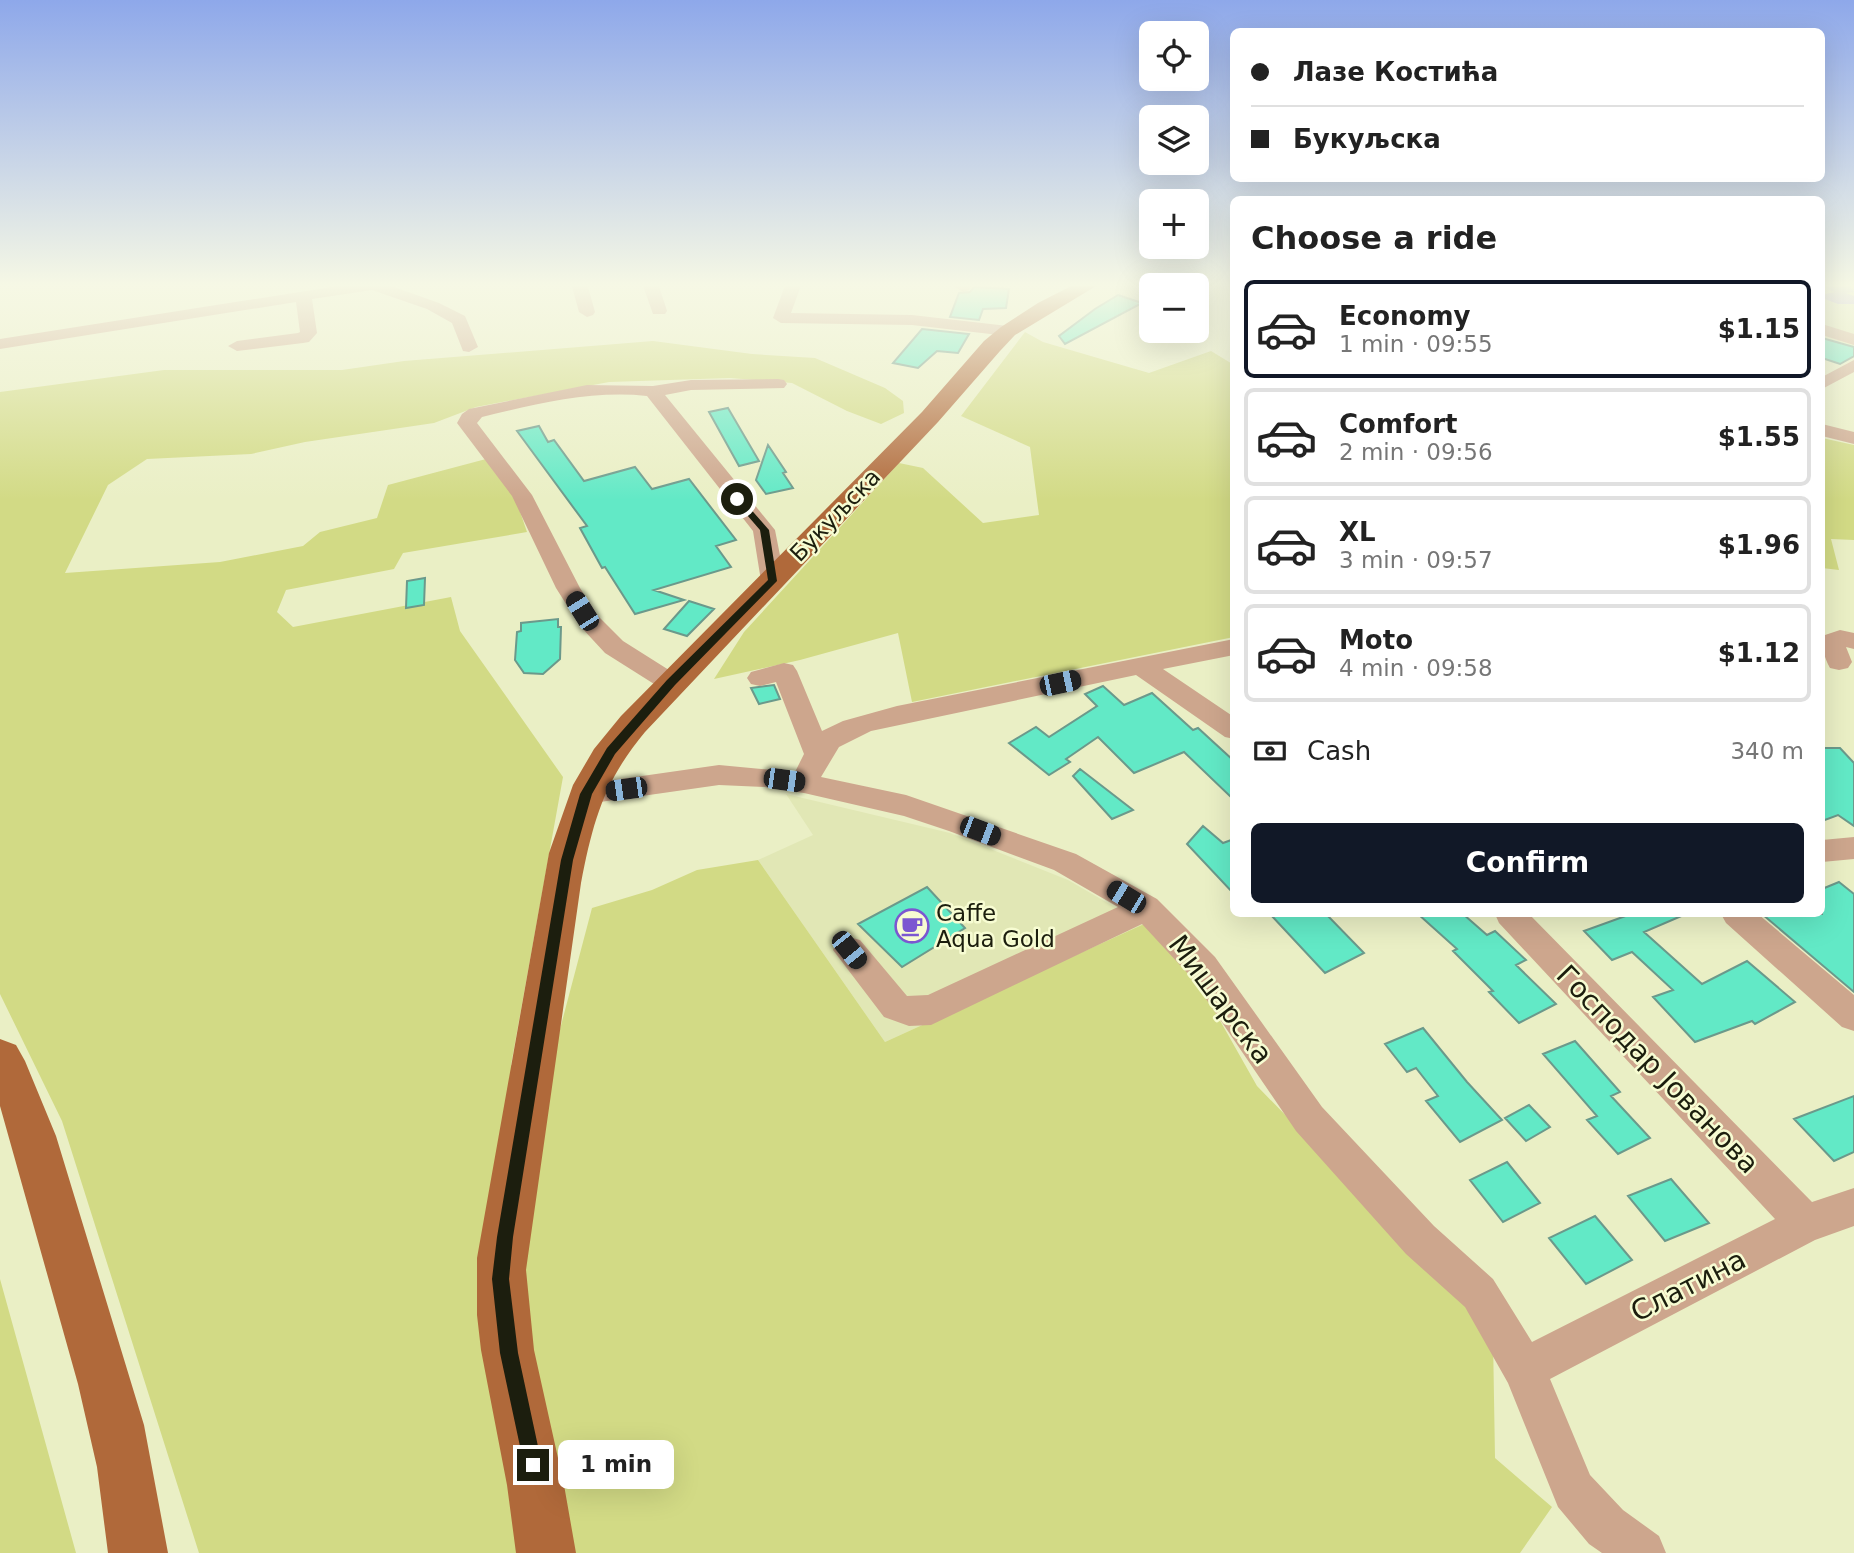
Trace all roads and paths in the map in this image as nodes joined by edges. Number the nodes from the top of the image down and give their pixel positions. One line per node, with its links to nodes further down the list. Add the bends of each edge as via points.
1 (985, 355): 9 (main road, Букуљска)
2 (1825, 362): 3 (street)
3 (1851, 363): 4 (street)
4 (1825, 382)
5 (778, 384): 6 (street, via 717,383)
6 (653, 391): 9 (street, via 764,530); 15 (street, via 622,389 537,398 476,413 467,424 522,495 589,621 621,652)
7 (1825, 431): 8 (street)
8 (1854, 438)
9 (773, 581): 15 (main road, Букуљска)
10 (1854, 641): 12 (street, via 1831,641)
11 (1230, 648): 13 (street)
12 (1839, 663)
13 (1141, 666): 16 (street); 17 (street, via 897,715 830,739)
14 (760, 678): 17 (street, via 784,671)
15 (671, 683): 18 (main road, Букуљска, via 611,751)
16 (1230, 727)
17 (811, 769): 18 (street, Мишарска, via 719,775); 21 (street, Мишарска, via 1065,862)
18 (586, 794): 31 (main road, Букуљска, via 560,899 501,1279 509,1353)
19 (1854, 848): 20 (street)
20 (1825, 851)
21 (1146, 908): 24 (street, via 931,1010 897,1007); 29 (street, Мишарска, via 1203,967 1309,1119 1420,1240 1479,1293)
22 (1513, 917): 28 (street, Господар Јованова)
23 (1740, 917): 25 (street)
24 (849, 950)
25 (1854, 1016)
26 (0, 1059): 30 (main road, via 27,1123 107,1385 125,1461)
27 (1854, 1207): 28 (street, Слатина)
28 (1806, 1224): 29 (street, Слатина)
29 (1524, 1369): 32 (street, Мишарска, via 1574,1491 1606,1527)
30 (138, 1553)
31 (546, 1553)
32 (1642, 1553)

